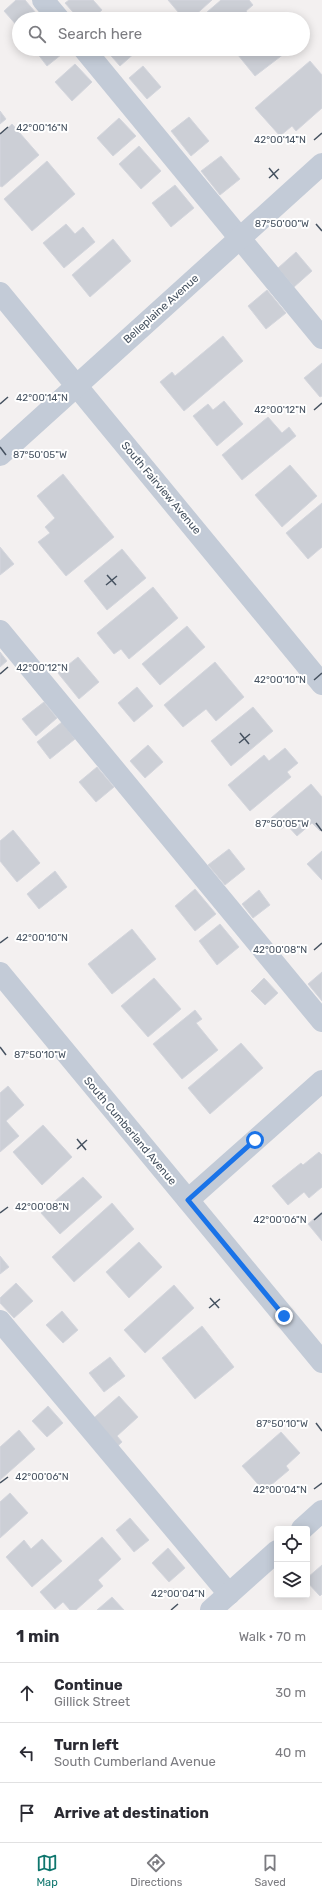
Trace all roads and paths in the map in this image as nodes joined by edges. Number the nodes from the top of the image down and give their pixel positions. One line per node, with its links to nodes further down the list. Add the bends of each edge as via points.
1 (43, 0): 2 (street)
2 (53, 12)
3 (90, 56): 5 (street)
4 (322, 164): 5 (street, Belleplaine Avenue)
5 (240, 238): 7 (street); 8 (street, Belleplaine Avenue)
6 (0, 293): 8 (street, South Fairview Avenue)
7 (322, 338)
8 (76, 386): 9 (street, Belleplaine Avenue); 11 (street, South Fairview Avenue)
9 (0, 455)
10 (0, 631): 13 (street)
11 (322, 684)
12 (0, 973): 15 (street, South Cumberland Avenue)
13 (322, 1021)
14 (322, 1081): 15 (street)
15 (188, 1200): 17 (street, South Cumberland Avenue)
16 (0, 1321): 21 (street)
17 (322, 1362)
18 (322, 1511): 19 (street)
19 (305, 1526)
20 (274, 1554): 21 (street)
21 (229, 1594): 22 (street)
22 (211, 1610)

